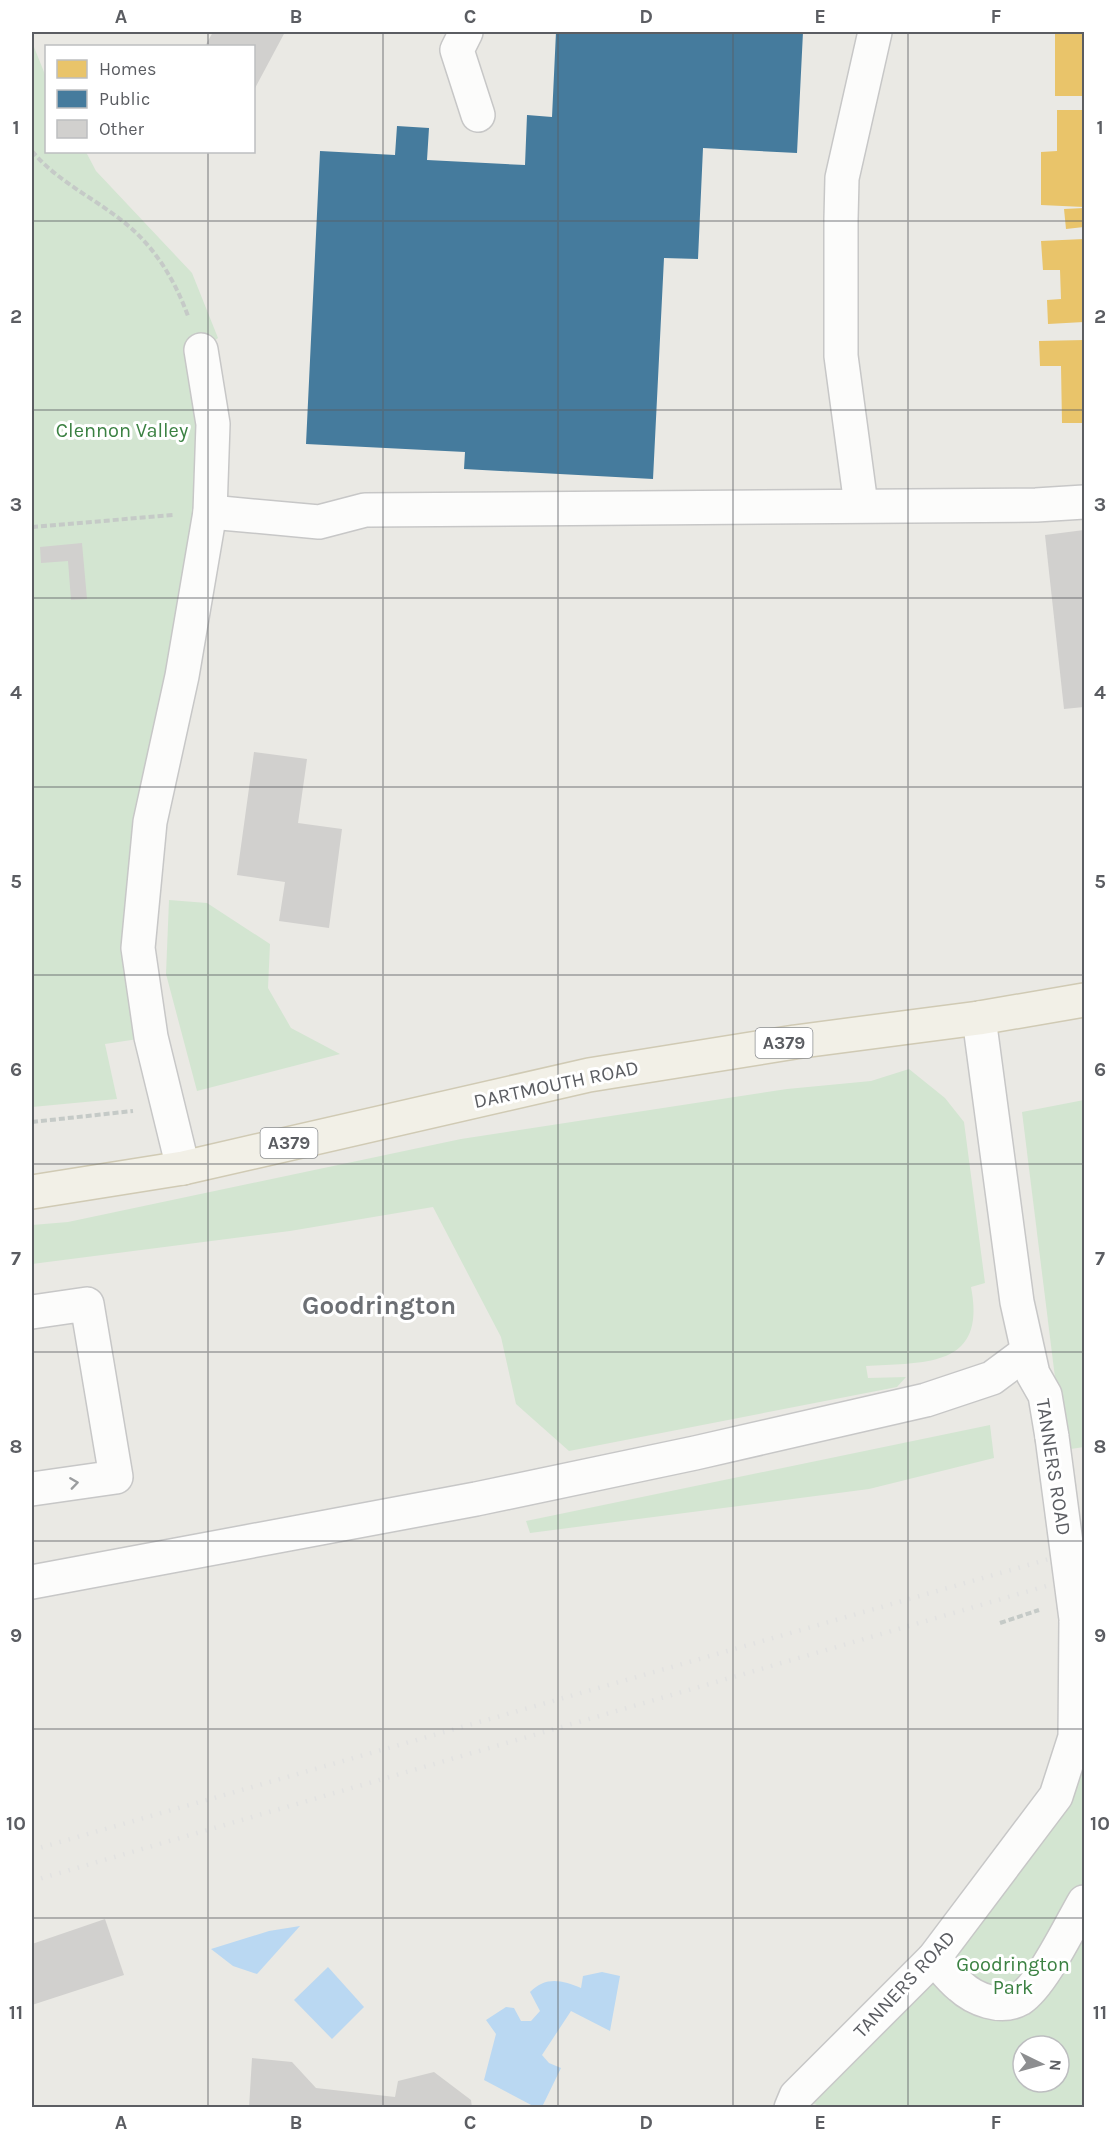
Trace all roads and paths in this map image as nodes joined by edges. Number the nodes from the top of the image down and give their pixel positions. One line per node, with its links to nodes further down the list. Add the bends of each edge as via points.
1 (466, 32): 3 (street, via 457,50)
2 (875, 32): 7 (street, via 842,178 841,356)
3 (478, 115)
4 (32, 151): 5 (path, via 47,169 122,220 167,268)
5 (201, 350): 8 (street, via 213,424)
6 (1084, 502): 7 (street)
7 (861, 505): 8 (street, via 365,510 319,522)
8 (210, 512): 9 (path); 12 (street, via 182,676 150,822 138,948 151,1037)
9 (32, 527)
10 (1084, 1000): 11 (main road, DARTMOUTH ROAD / A379)
11 (979, 1018): 14 (main road, DARTMOUTH ROAD / A379, via 795,1041 589,1075); 17 (street, TANNERS ROAD)
12 (169, 1106): 13 (path); 14 (street)
13 (32, 1122)
14 (183, 1168): 15 (main road, DARTMOUTH ROAD / A379)
15 (32, 1192)
16 (32, 1312): 18 (street, one-way to 16, via 116,1477 87,1304)
17 (1027, 1352): 19 (street, via 992,1378 926,1400 476,1499); 21 (street, TANNERS ROAD, bridge, via 1045,1395 1076,1619 1075,1737 1056,1796)
18 (32, 1489)
19 (32, 1581)
20 (1084, 1902): 21 (street, via 1038,1981 1020,1999 987,2002 960,1987)
21 (934, 1958): 22 (street, TANNERS ROAD, via 795,2096)
22 (791, 2108)

